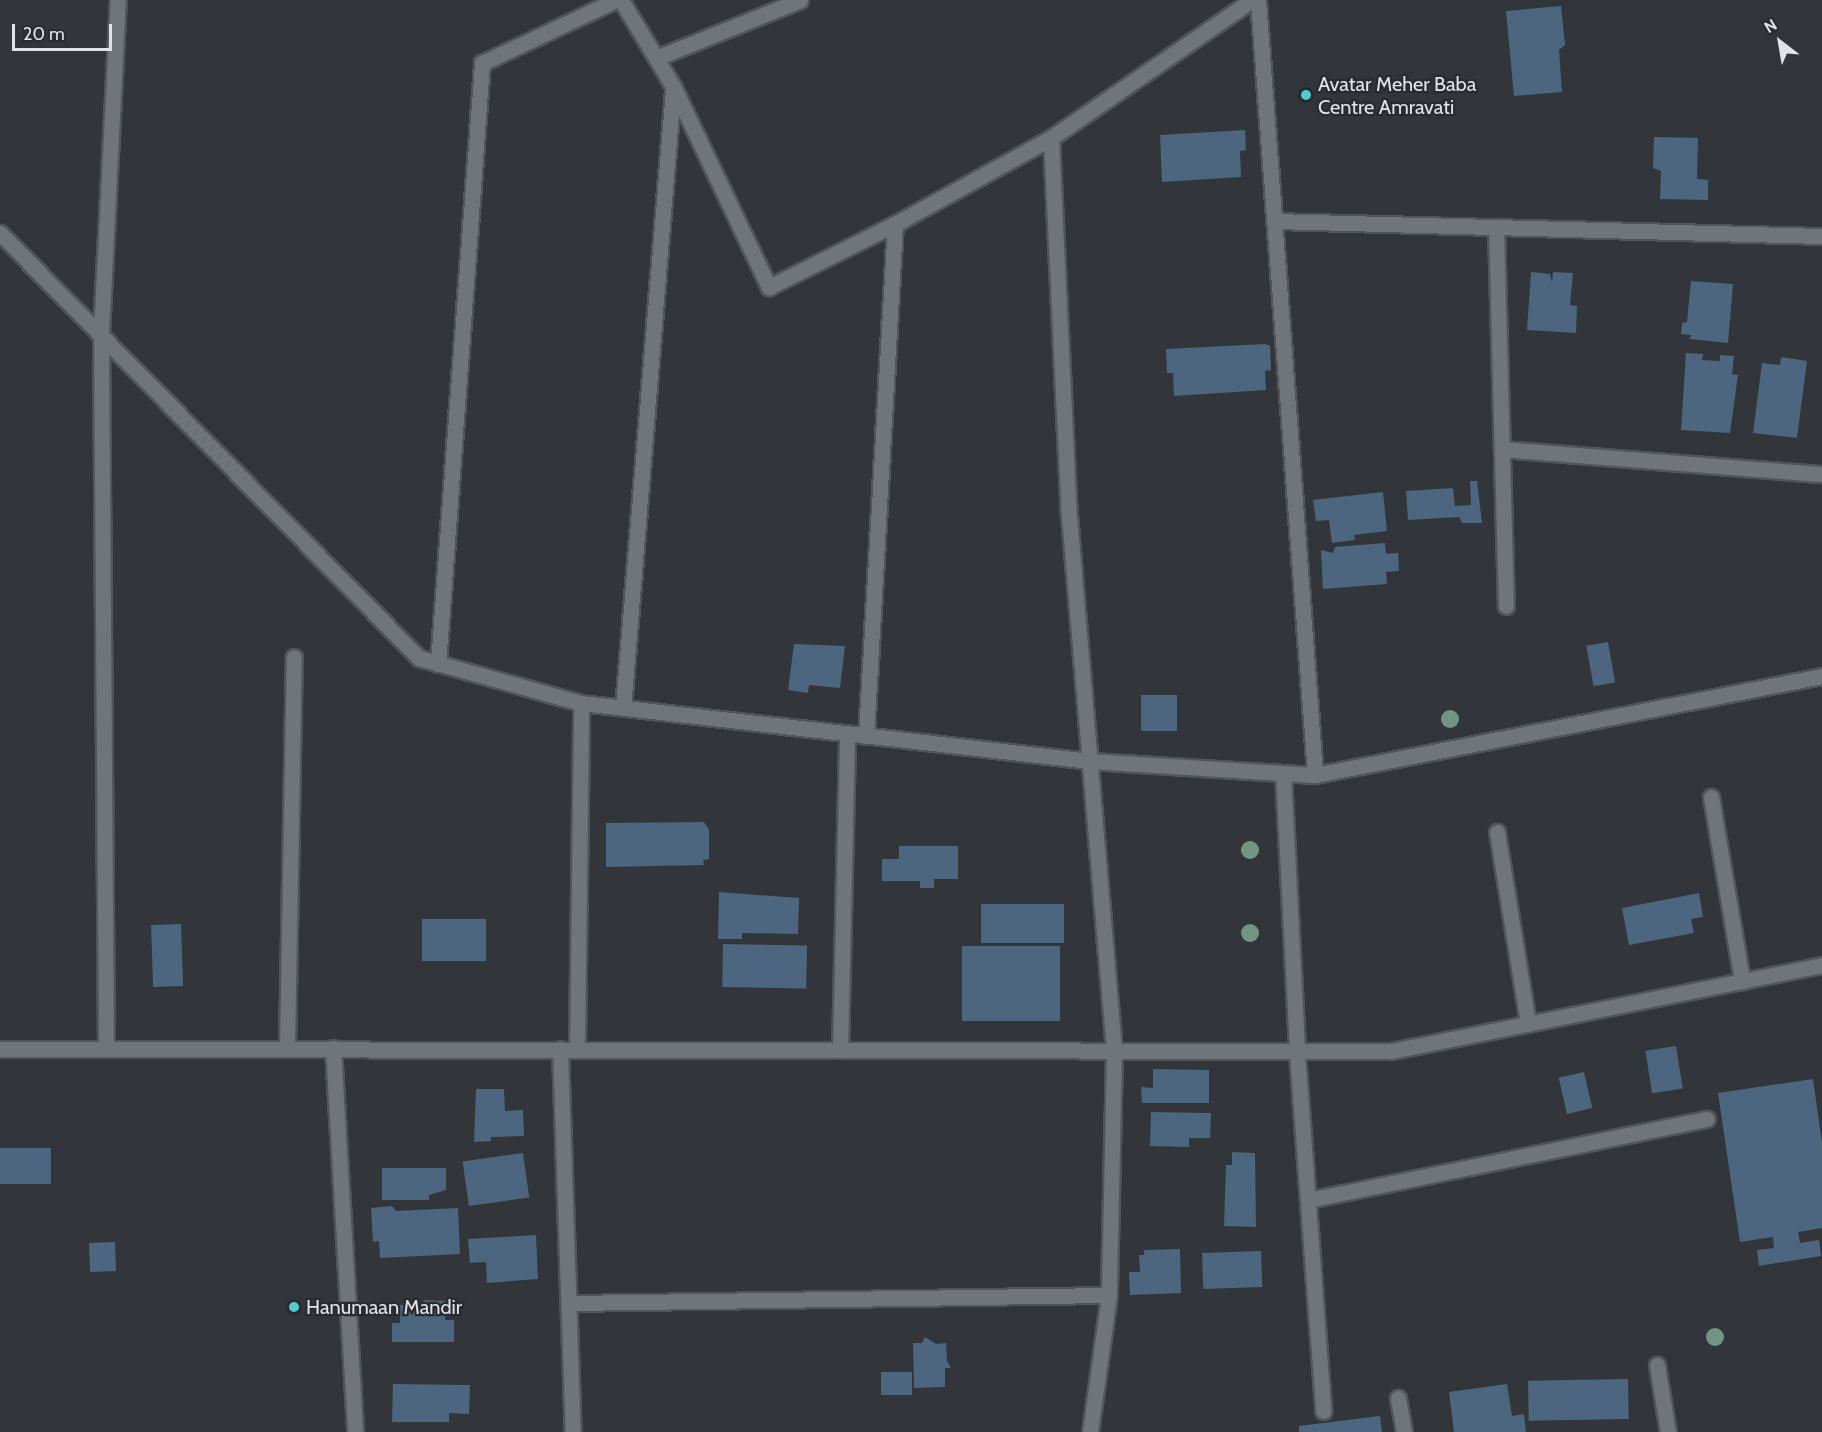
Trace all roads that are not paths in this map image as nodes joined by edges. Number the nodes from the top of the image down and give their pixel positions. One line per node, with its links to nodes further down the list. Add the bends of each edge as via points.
1 (118, 0): 14 (street)
2 (619, 0): 6 (street); 19 (street, via 482,63)
3 (800, 0): 6 (street)
4 (1252, 0): 8 (street)
5 (1258, 0): 9 (street)
6 (656, 58): 7 (street)
7 (674, 88): 10 (street, via 768,287); 22 (street)
8 (1051, 138): 10 (street); 25 (street, via 1069,515)
9 (1274, 221): 11 (street); 27 (street)
10 (896, 224): 24 (street)
11 (1496, 227): 13 (street); 15 (street)
12 (0, 233): 14 (street)
13 (1822, 236)
14 (101, 333): 19 (street, via 418,658); 37 (street)
15 (1502, 449): 16 (street); 17 (street)
16 (1822, 474)
17 (1506, 606)
18 (294, 657): 33 (street)
19 (438, 664): 21 (street)
20 (1822, 676): 27 (street)
21 (581, 703): 22 (street); 38 (street)
22 (623, 708): 23 (street)
23 (847, 734): 24 (street); 39 (street)
24 (866, 736): 25 (street)
25 (1090, 761): 26 (street); 40 (street)
26 (1283, 773): 27 (street); 41 (street)
27 (1315, 775)
28 (1711, 797): 31 (street)
29 (1497, 832): 32 (street)
30 (1822, 965): 31 (street)
31 (1742, 981): 32 (street)
32 (1528, 1024): 41 (street, via 1392,1051)
33 (287, 1048): 34 (street); 37 (street)
34 (333, 1048): 35 (street); 49 (street)
35 (561, 1048): 38 (street); 45 (street)
36 (0, 1049): 37 (street)
37 (106, 1049)
38 (577, 1049): 39 (street)
39 (840, 1050): 40 (street)
40 (1114, 1051): 41 (street); 44 (street)
41 (1297, 1053): 43 (street)
42 (1707, 1119): 43 (street)
43 (1308, 1200): 48 (street)
44 (1108, 1295): 45 (street); 51 (street)
45 (569, 1303): 50 (street)
46 (1657, 1365): 53 (street)
47 (1398, 1398): 52 (street)
48 (1323, 1412)
49 (355, 1432)
50 (573, 1432)
51 (1090, 1432)
52 (1404, 1432)
53 (1668, 1432)

